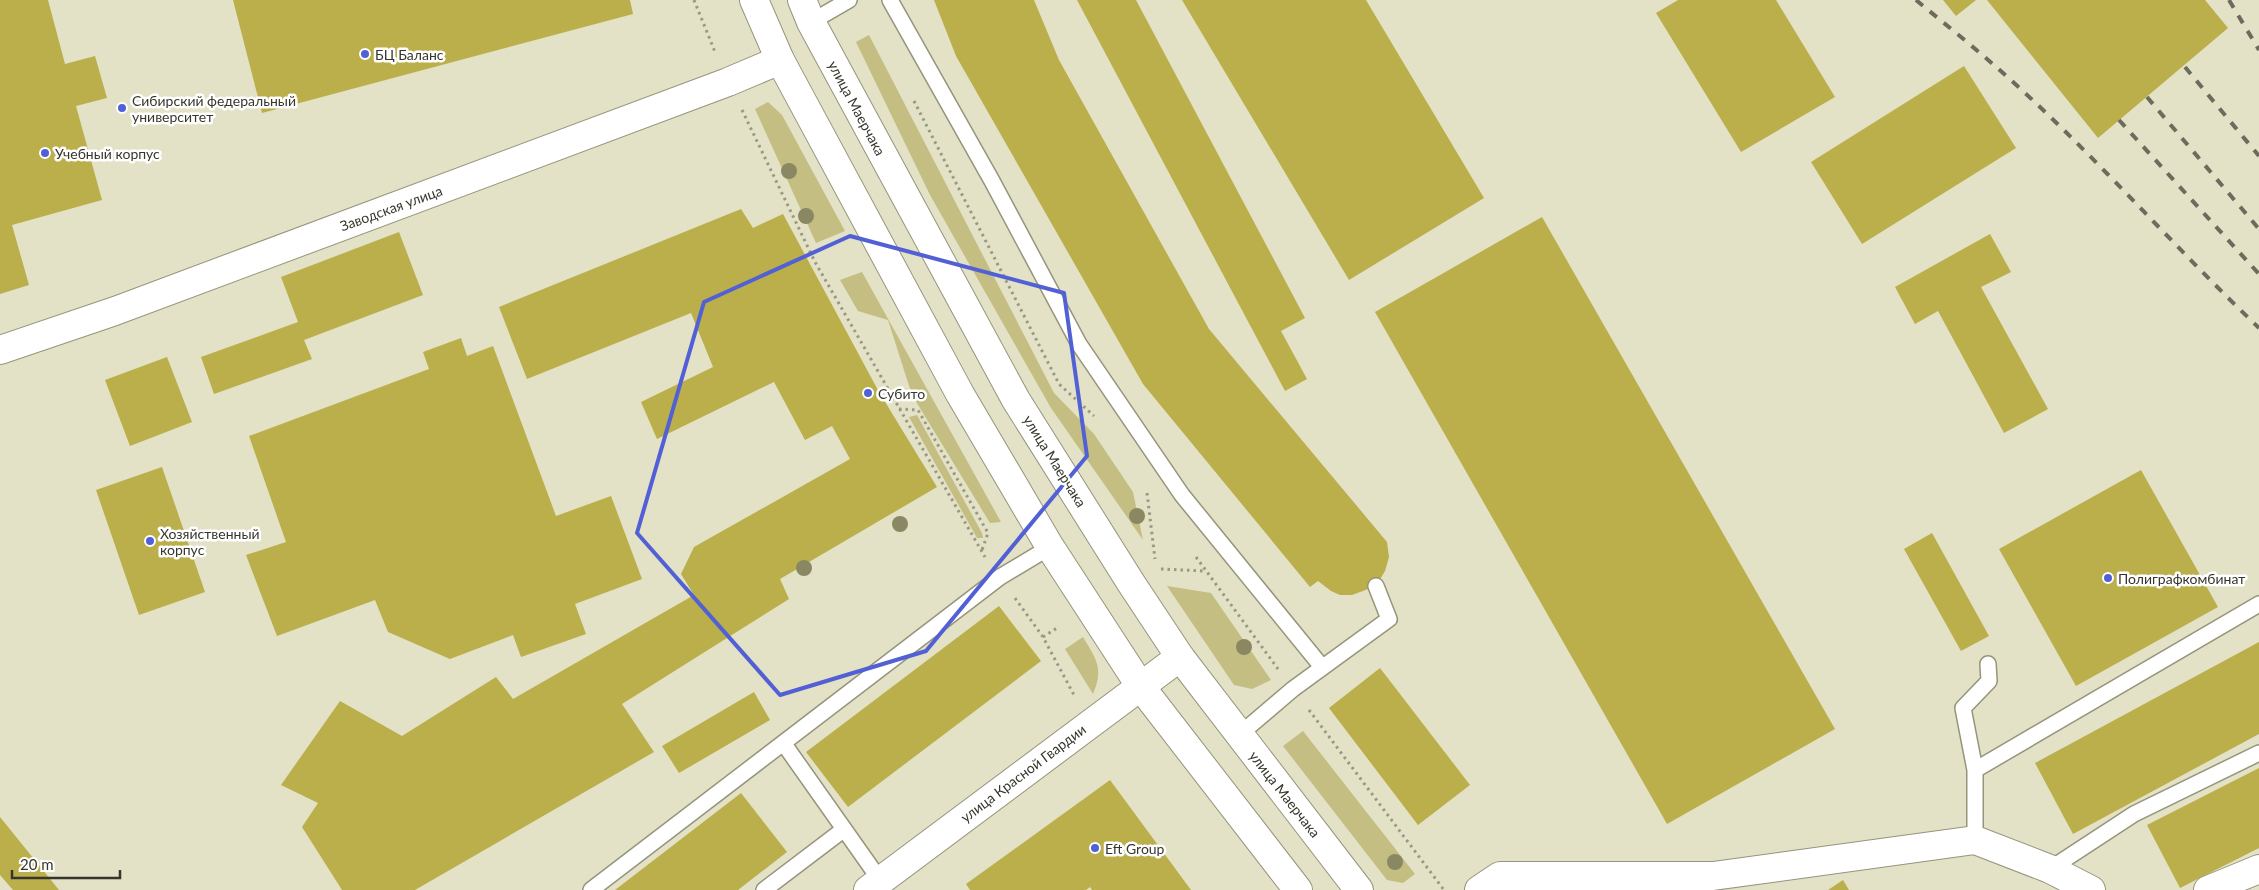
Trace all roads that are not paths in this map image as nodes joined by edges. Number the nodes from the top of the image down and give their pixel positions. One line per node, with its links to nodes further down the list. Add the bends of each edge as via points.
1 (754, 0): 5 (main road)
2 (849, 0): 4 (lane)
3 (890, 0): 12 (lane, via 1079,344 1182,494)
4 (806, 11): 10 (main road, улица Маерчака, via 1016,400)
5 (780, 60): 6 (main road, Заводская улица, via 115,311); 7 (main road, via 960,394)
6 (0, 350)
7 (1050, 547): 13 (main road); 15 (lane, via 1000,577)
8 (1376, 586): 12 (lane, via 1389,619)
9 (2259, 604): 17 (lane)
10 (1180, 657): 13 (main road, улица Красной Гвардии); 14 (main road, улица Маерчака)
11 (1988, 664): 17 (lane, via 1989,681 1963,708)
12 (1322, 667): 14 (lane)
13 (1141, 687): 22 (main road, улица Красной Гвардии); 25 (main road)
14 (1239, 735): 26 (main road, улица Маерчака)
15 (784, 744): 18 (lane); 23 (lane)
16 (2259, 753): 20 (lane, via 2134,814)
17 (1975, 770): 19 (lane)
18 (842, 830): 22 (lane); 24 (lane)
19 (1975, 840): 20 (main road); 27 (main road, via 1714,876 1500,876)
20 (2050, 869): 28 (main road)
21 (2259, 869): 29 (main road)
22 (874, 885)
23 (591, 890)
24 (764, 890)
25 (1298, 890)
26 (1360, 890)
27 (1479, 890)
28 (2091, 890)
29 (2208, 890)

